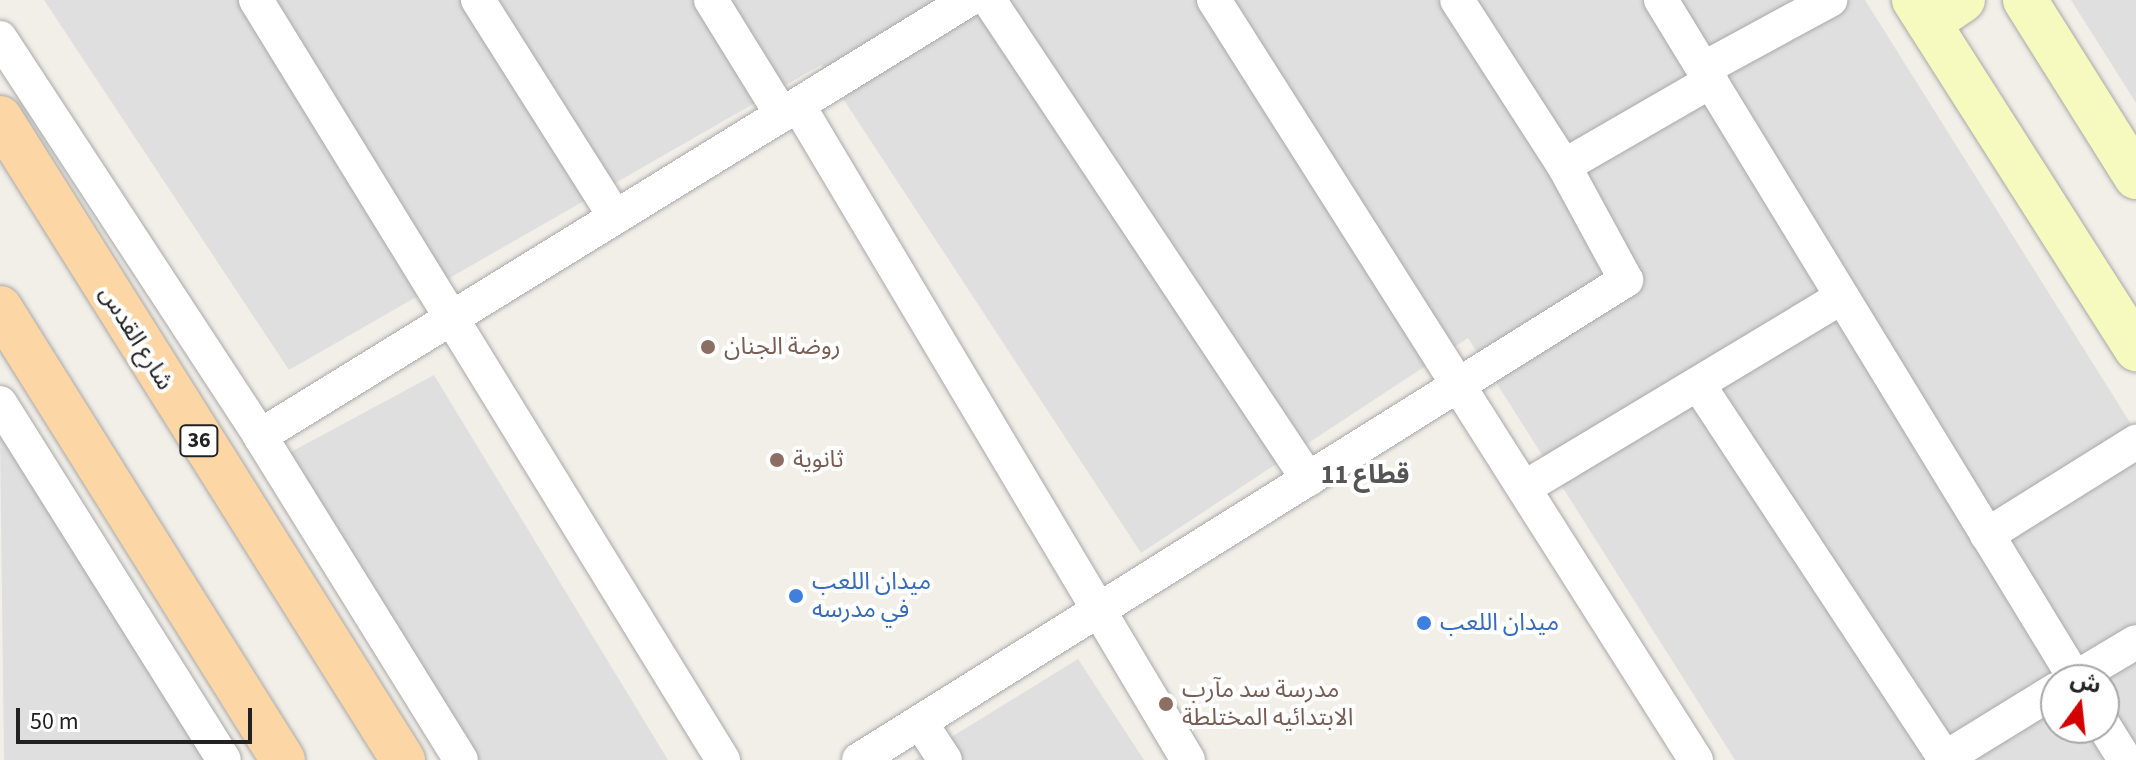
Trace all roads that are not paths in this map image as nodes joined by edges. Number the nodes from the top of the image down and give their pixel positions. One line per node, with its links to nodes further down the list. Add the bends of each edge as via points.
1 (256, 0): 21 (street)
2 (478, 0): 18 (street)
3 (711, 0): 14 (street)
4 (989, 0): 28 (street)
5 (1214, 0): 23 (street)
6 (1457, 0): 16 (street)
7 (1661, 0): 13 (street)
8 (1830, 0): 13 (street)
9 (2025, 0): 17 (street)
10 (959, 2): 14 (street)
11 (1936, 8): 22 (street)
12 (0, 38): 26 (street)
13 (1707, 75): 16 (street); 19 (street)
14 (790, 110): 18 (street); 31 (street)
15 (0, 118): 40 (main road, شارع القدس / 36)
16 (1564, 166): 23 (street, via 1626,280)
17 (2136, 177)
18 (615, 217): 21 (street)
19 (1842, 297): 24 (street); 30 (street)
20 (0, 308): 39 (main road)
21 (449, 319): 26 (street); 42 (street)
22 (2136, 349)
23 (1458, 385): 28 (street); 29 (street)
24 (1700, 387): 29 (street); 37 (street)
25 (0, 403): 38 (street)
26 (260, 436): 41 (street)
27 (2136, 442): 30 (street)
28 (1308, 479): 31 (street)
29 (1524, 488): 46 (street)
30 (1987, 535): 33 (street)
31 (1097, 611): 36 (street); 45 (street)
32 (2136, 642): 34 (street)
33 (2060, 664)
34 (2100, 664)
35 (2040, 700): 37 (street)
36 (920, 722): 43 (street); 44 (street)
37 (1944, 759)
38 (224, 760)
39 (283, 760)
40 (403, 760)
41 (461, 760)
42 (723, 760)
43 (859, 760)
44 (945, 760)
45 (1188, 760)
46 (1696, 760)

